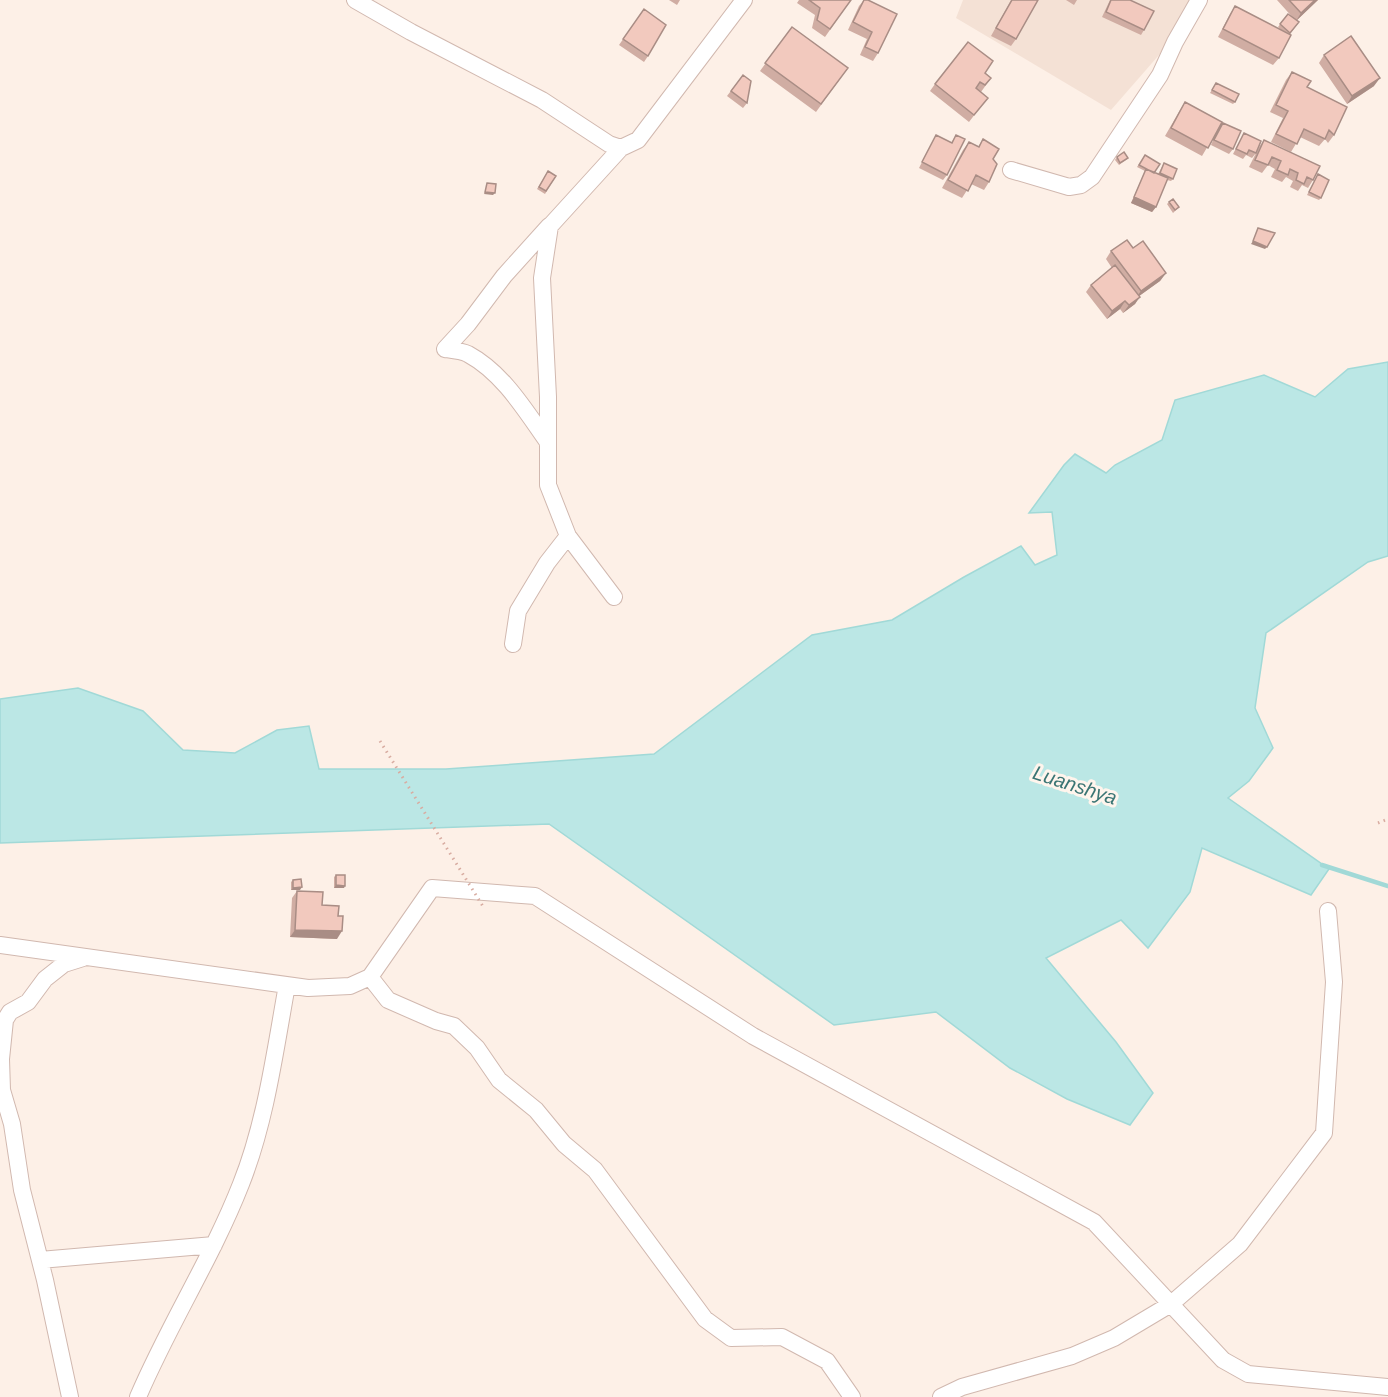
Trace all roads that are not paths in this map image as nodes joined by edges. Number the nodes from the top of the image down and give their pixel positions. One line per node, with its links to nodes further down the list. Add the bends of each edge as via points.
1 (355, 0): 4 (street, via 542,100)
2 (744, 0): 4 (street, via 638,140)
3 (1199, 0): 5 (street, via 1160,75 1092,177 1069,188)
4 (621, 148): 6 (street)
5 (1011, 170)
6 (550, 226): 7 (street, via 542,278); 7 (street, via 445,349 467,353 489,370 513,392)
7 (547, 441): 8 (street, via 548,485)
8 (568, 536): 9 (street); 10 (street, via 518,611)
9 (614, 597)
10 (513, 644)
11 (1328, 911): 18 (street, via 1334,982 1323,1132 1240,1244)
12 (0, 945): 13 (street)
13 (87, 957): 15 (street); 17 (street, via 64,964 45,979 28,1002 4,1020 2,1090 12,1124 21,1190)
14 (369, 977): 15 (street, via 350,986); 18 (street, via 432,888 535,896 753,1036 1094,1222); 22 (street, via 388,1000 454,1026 477,1048 499,1080 536,1110 564,1144 595,1170 705,1319 731,1338 782,1338 827,1361)
15 (287, 985): 16 (street, via 263,1117 242,1184)
16 (214, 1245): 17 (street); 21 (street)
17 (40, 1260): 20 (street)
18 (1171, 1304): 19 (street, via 1223,1360 1248,1374); 23 (street, via 1114,1338 1072,1356 962,1387)
19 (1388, 1387)
20 (70, 1397)
21 (138, 1397)
22 (852, 1397)
23 (941, 1397)

